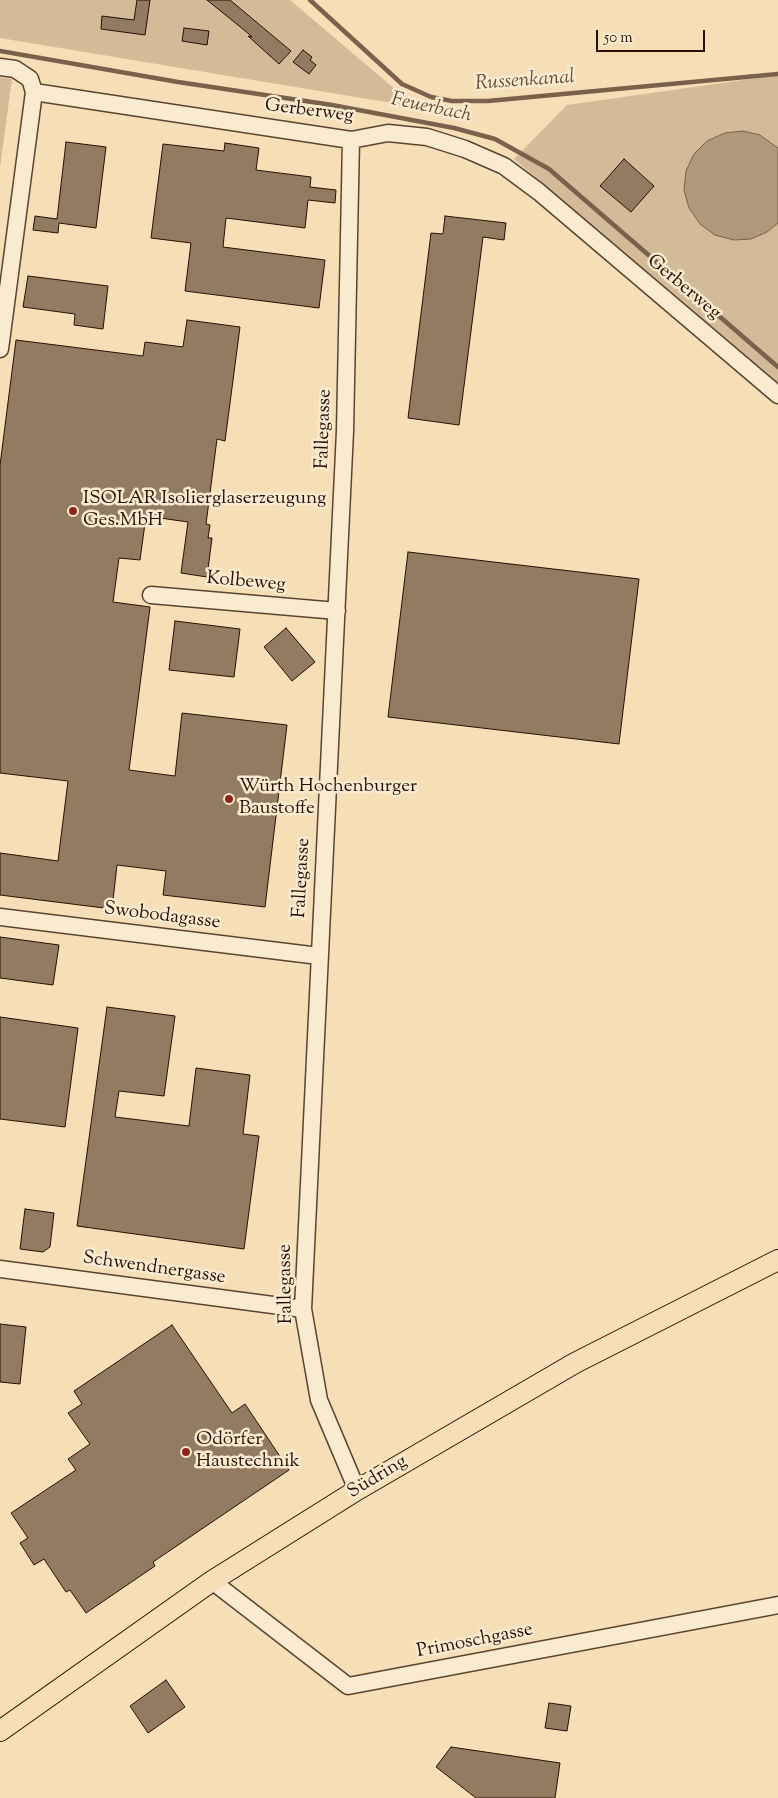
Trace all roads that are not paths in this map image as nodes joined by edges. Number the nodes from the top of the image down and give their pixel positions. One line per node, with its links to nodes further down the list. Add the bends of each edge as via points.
1 (0, 67): 2 (street, via 15,69 30,79)
2 (34, 92): 3 (street, Gerberweg); 4 (street)
3 (351, 140): 5 (street, Gerberweg, via 388,133 427,137 504,166); 7 (street, Fallegasse, via 345,431)
4 (0, 349)
5 (778, 395)
6 (151, 595): 7 (street, Kolbeweg)
7 (337, 611): 9 (street, Fallegasse)
8 (0, 917): 9 (street, Swobodagasse)
9 (319, 956): 12 (street, Fallegasse)
10 (778, 1260): 13 (main road, Südring, via 576,1363)
11 (0, 1269): 12 (street, Schwendnergasse)
12 (303, 1309): 13 (street, Fallegasse, via 319,1400)
13 (357, 1490): 14 (main road, Südring)
14 (212, 1581): 15 (street, Primoschgasse, via 348,1686); 16 (main road, Südring)
15 (778, 1605)
16 (0, 1731)

